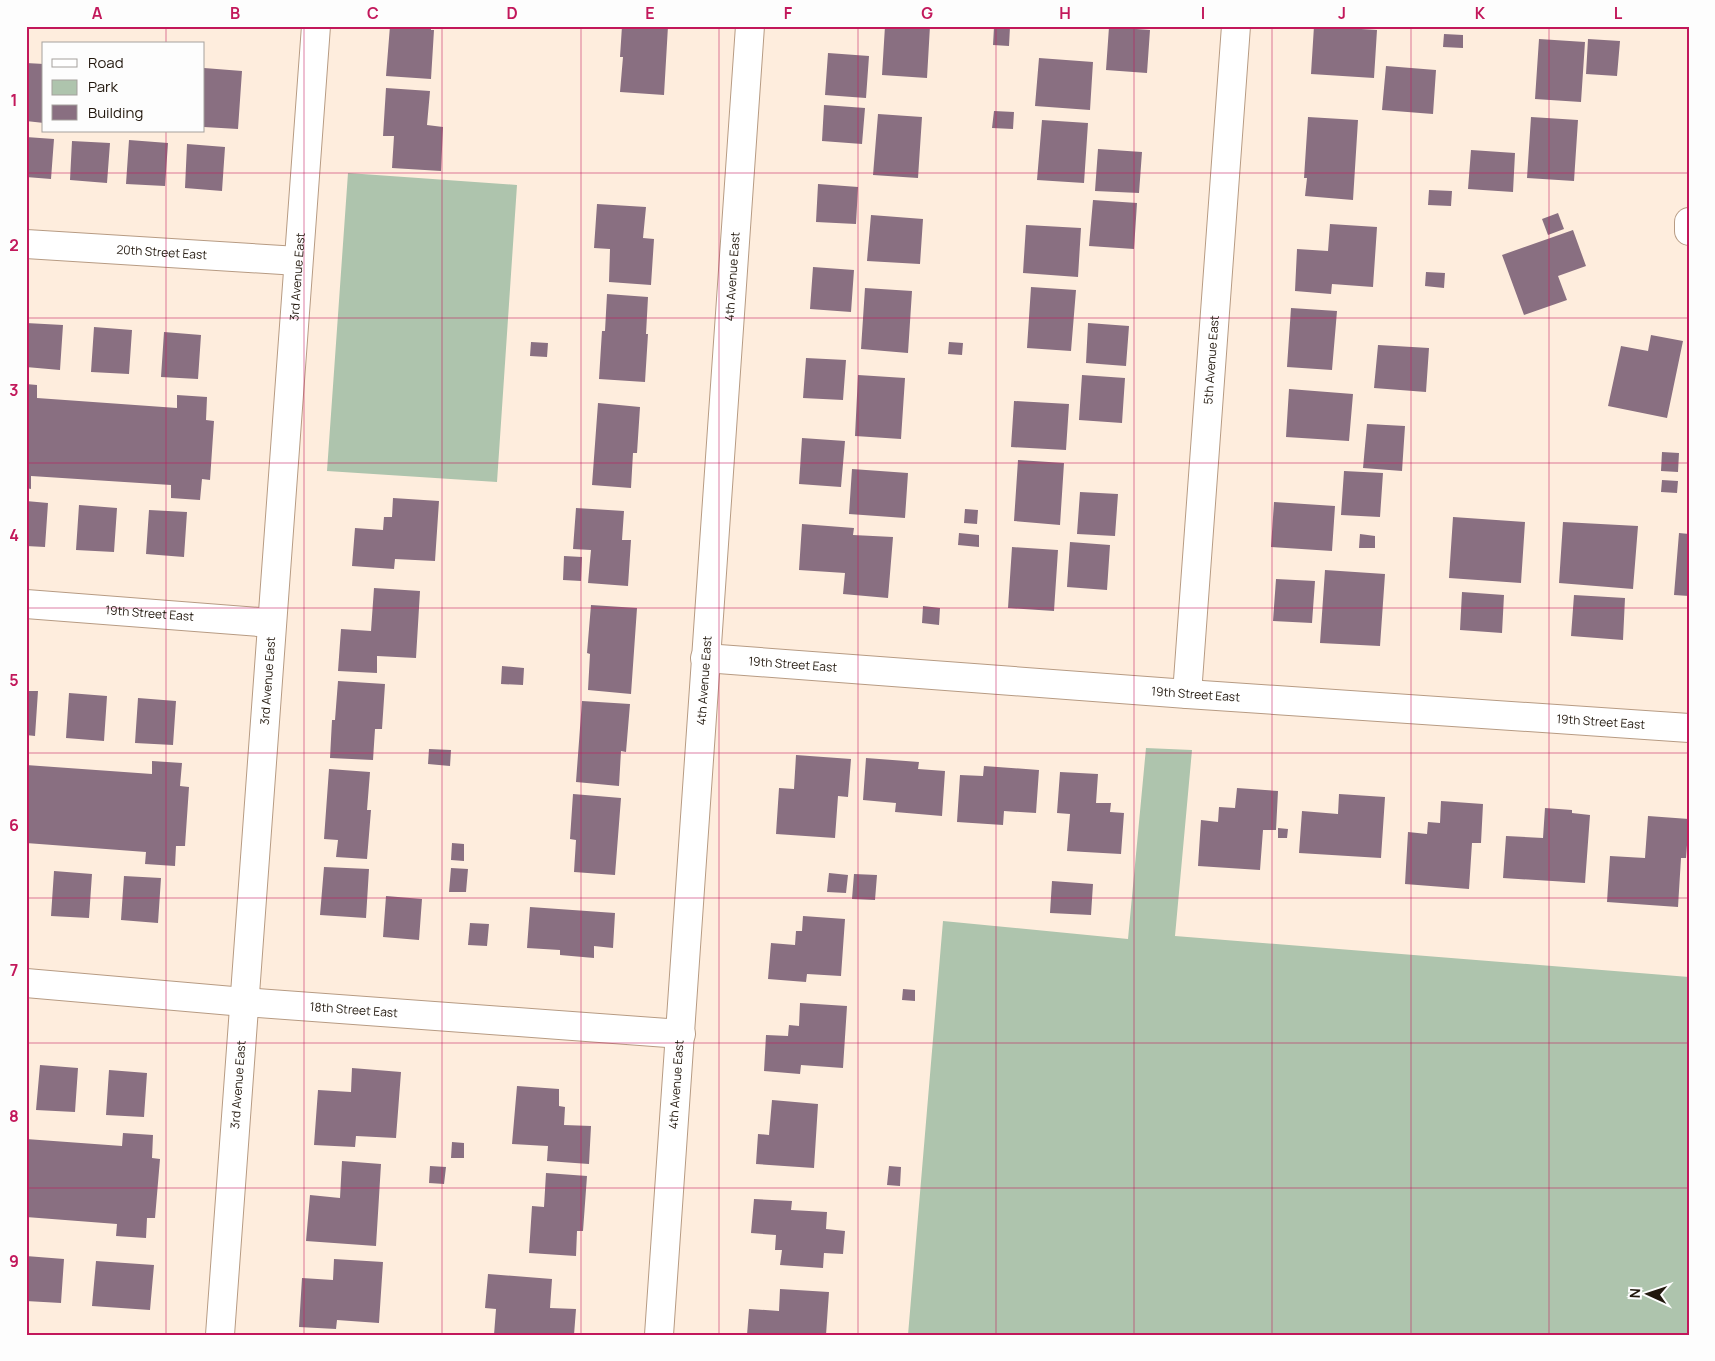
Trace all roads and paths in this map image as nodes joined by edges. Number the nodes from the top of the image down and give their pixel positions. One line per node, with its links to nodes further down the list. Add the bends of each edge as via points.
1 (316, 26): 7 (street, 3rd Avenue East)
2 (750, 26): 10 (street, 4th Avenue East)
3 (1236, 26): 11 (street, 5th Avenue East)
4 (1689, 222): 5 (street)
5 (1688, 231)
6 (26, 244): 7 (street, 20th Street East)
7 (298, 260): 9 (street, 3rd Avenue East)
8 (26, 604): 9 (street, 19th Street East)
9 (272, 623): 14 (street, 3rd Avenue East)
10 (705, 658): 11 (street, 19th Street East); 15 (street, 4th Avenue East)
11 (1187, 694): 12 (street, 19th Street East)
12 (1689, 728)
13 (26, 983): 14 (street, 18th Street East)
14 (244, 1002): 15 (street, 18th Street East); 16 (street, 3rd Avenue East)
15 (681, 1034): 17 (street, 4th Avenue East)
16 (220, 1335)
17 (659, 1335)

